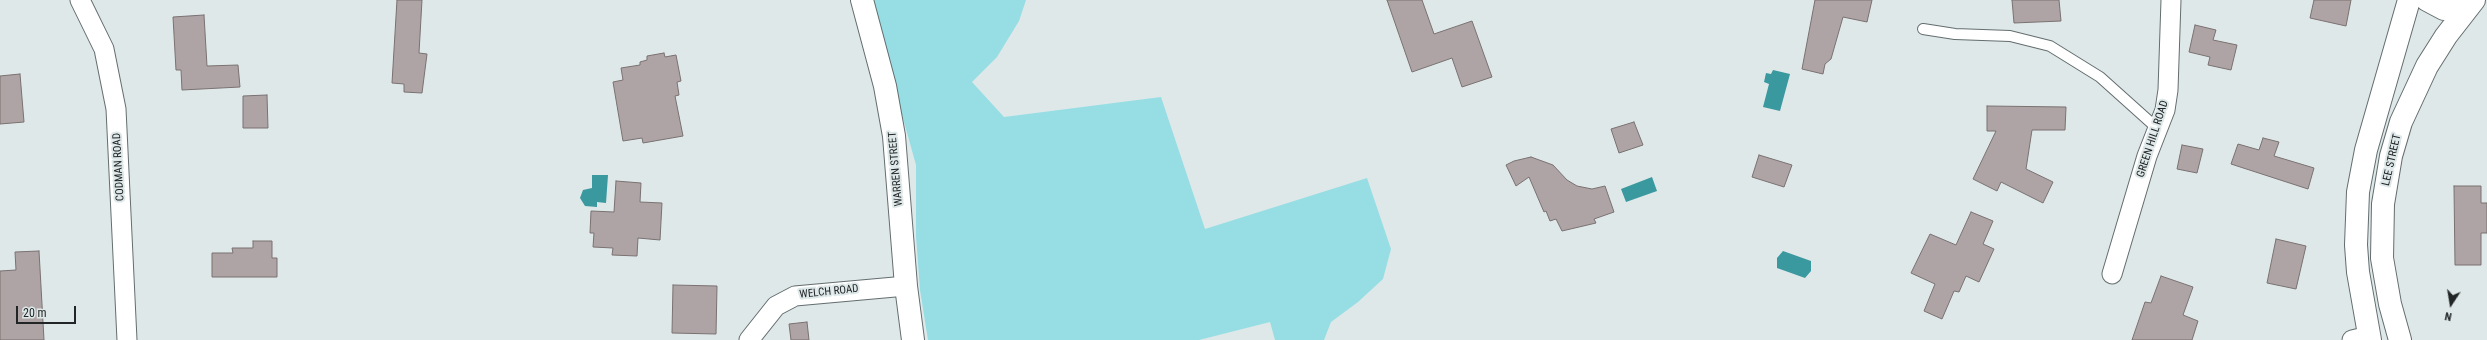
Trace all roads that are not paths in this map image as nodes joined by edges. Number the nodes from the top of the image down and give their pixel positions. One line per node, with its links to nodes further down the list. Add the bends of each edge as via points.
1 (80, 0): 12 (street, CODMAN ROAD, via 104,49 116,109)
2 (862, 0): 10 (main road, WARREN STREET, via 885,86 893,130)
3 (2171, 0): 8 (street, GREEN HILL ROAD, via 2168,90)
4 (2409, 0): 11 (main road, via 2366,150 2358,192 2356,245)
5 (2427, 0): 6 (main road, via 2444,9)
6 (2472, 2): 15 (main road, LEE STREET, via 2446,36 2418,83 2401,122 2390,162 2382,218 2382,258 2390,304)
7 (1923, 29): 8 (lane, via 1955,34 2010,36 2050,46 2100,77)
8 (2158, 129): 9 (street, GREEN HILL ROAD, via 2147,156)
9 (2112, 274)
10 (906, 286): 13 (street, WELCH ROAD, via 795,296 776,306); 14 (main road, WARREN STREET)
11 (2364, 339)
12 (127, 340)
13 (749, 340)
14 (913, 340)
15 (2400, 340)

